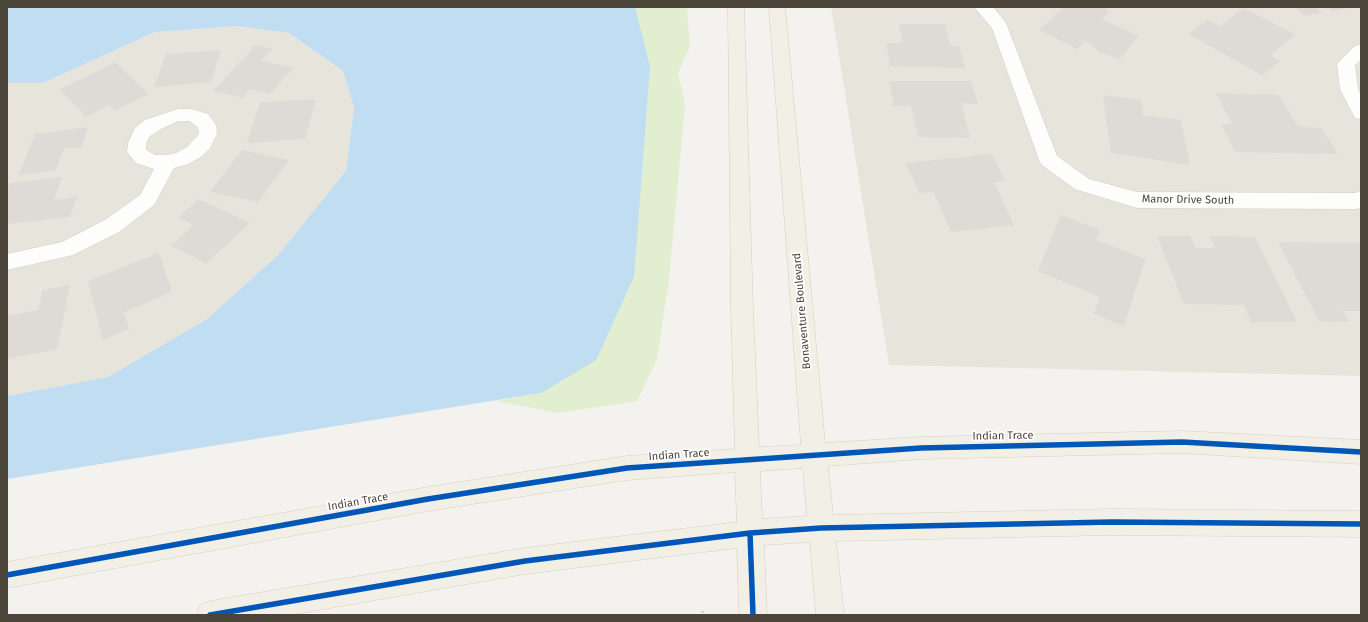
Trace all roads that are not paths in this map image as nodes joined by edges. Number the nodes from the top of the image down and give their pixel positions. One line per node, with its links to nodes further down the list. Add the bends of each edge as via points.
1 (736, 7): 11 (main road, via 742,310)
2 (777, 7): 10 (main road, Bonaventure Boulevard)
3 (982, 7): 7 (street, Manor Drive South, via 1000,27 1049,160 1082,184 1137,200)
4 (1361, 50): 5 (street, via 1346,64 1349,89)
5 (1361, 113)
6 (167, 162): 8 (street, via 147,200 112,226 66,249)
7 (1361, 199)
8 (7, 262)
9 (1361, 452): 10 (main road, Indian Trace, via 1182,442 922,448)
10 (814, 456): 11 (main road, Indian Trace); 13 (main road, Bonaventure Boulevard)
11 (748, 460): 14 (main road); 15 (main road, Indian Trace, via 627,468 451,496)
12 (1361, 524): 13 (main road, via 1112,522)
13 (821, 528): 14 (main road); 18 (main road, Bonaventure Boulevard)
14 (750, 533): 16 (main road, via 525,561); 17 (main road)
15 (7, 575)
16 (210, 615)
17 (753, 615)
18 (830, 615)

